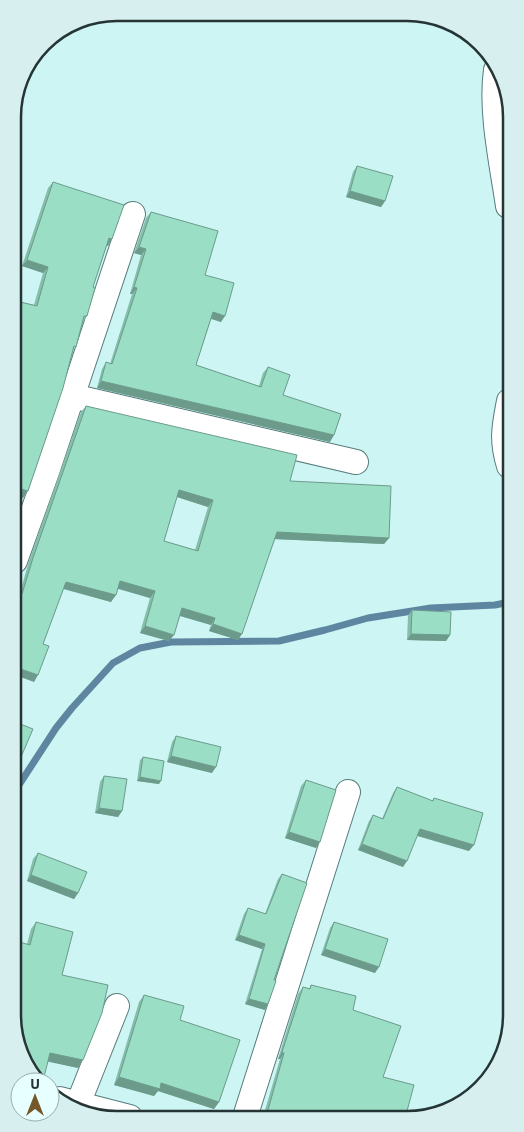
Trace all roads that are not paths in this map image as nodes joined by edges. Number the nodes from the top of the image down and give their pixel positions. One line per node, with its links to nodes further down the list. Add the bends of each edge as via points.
1 (494, 80): 2 (street)
2 (503, 172)
3 (133, 214): 4 (street)
4 (72, 396): 5 (street); 6 (street)
5 (356, 462)
6 (21, 544)
7 (348, 792): 10 (street)
8 (117, 1006): 9 (street)
9 (71, 1099)
10 (247, 1111)

